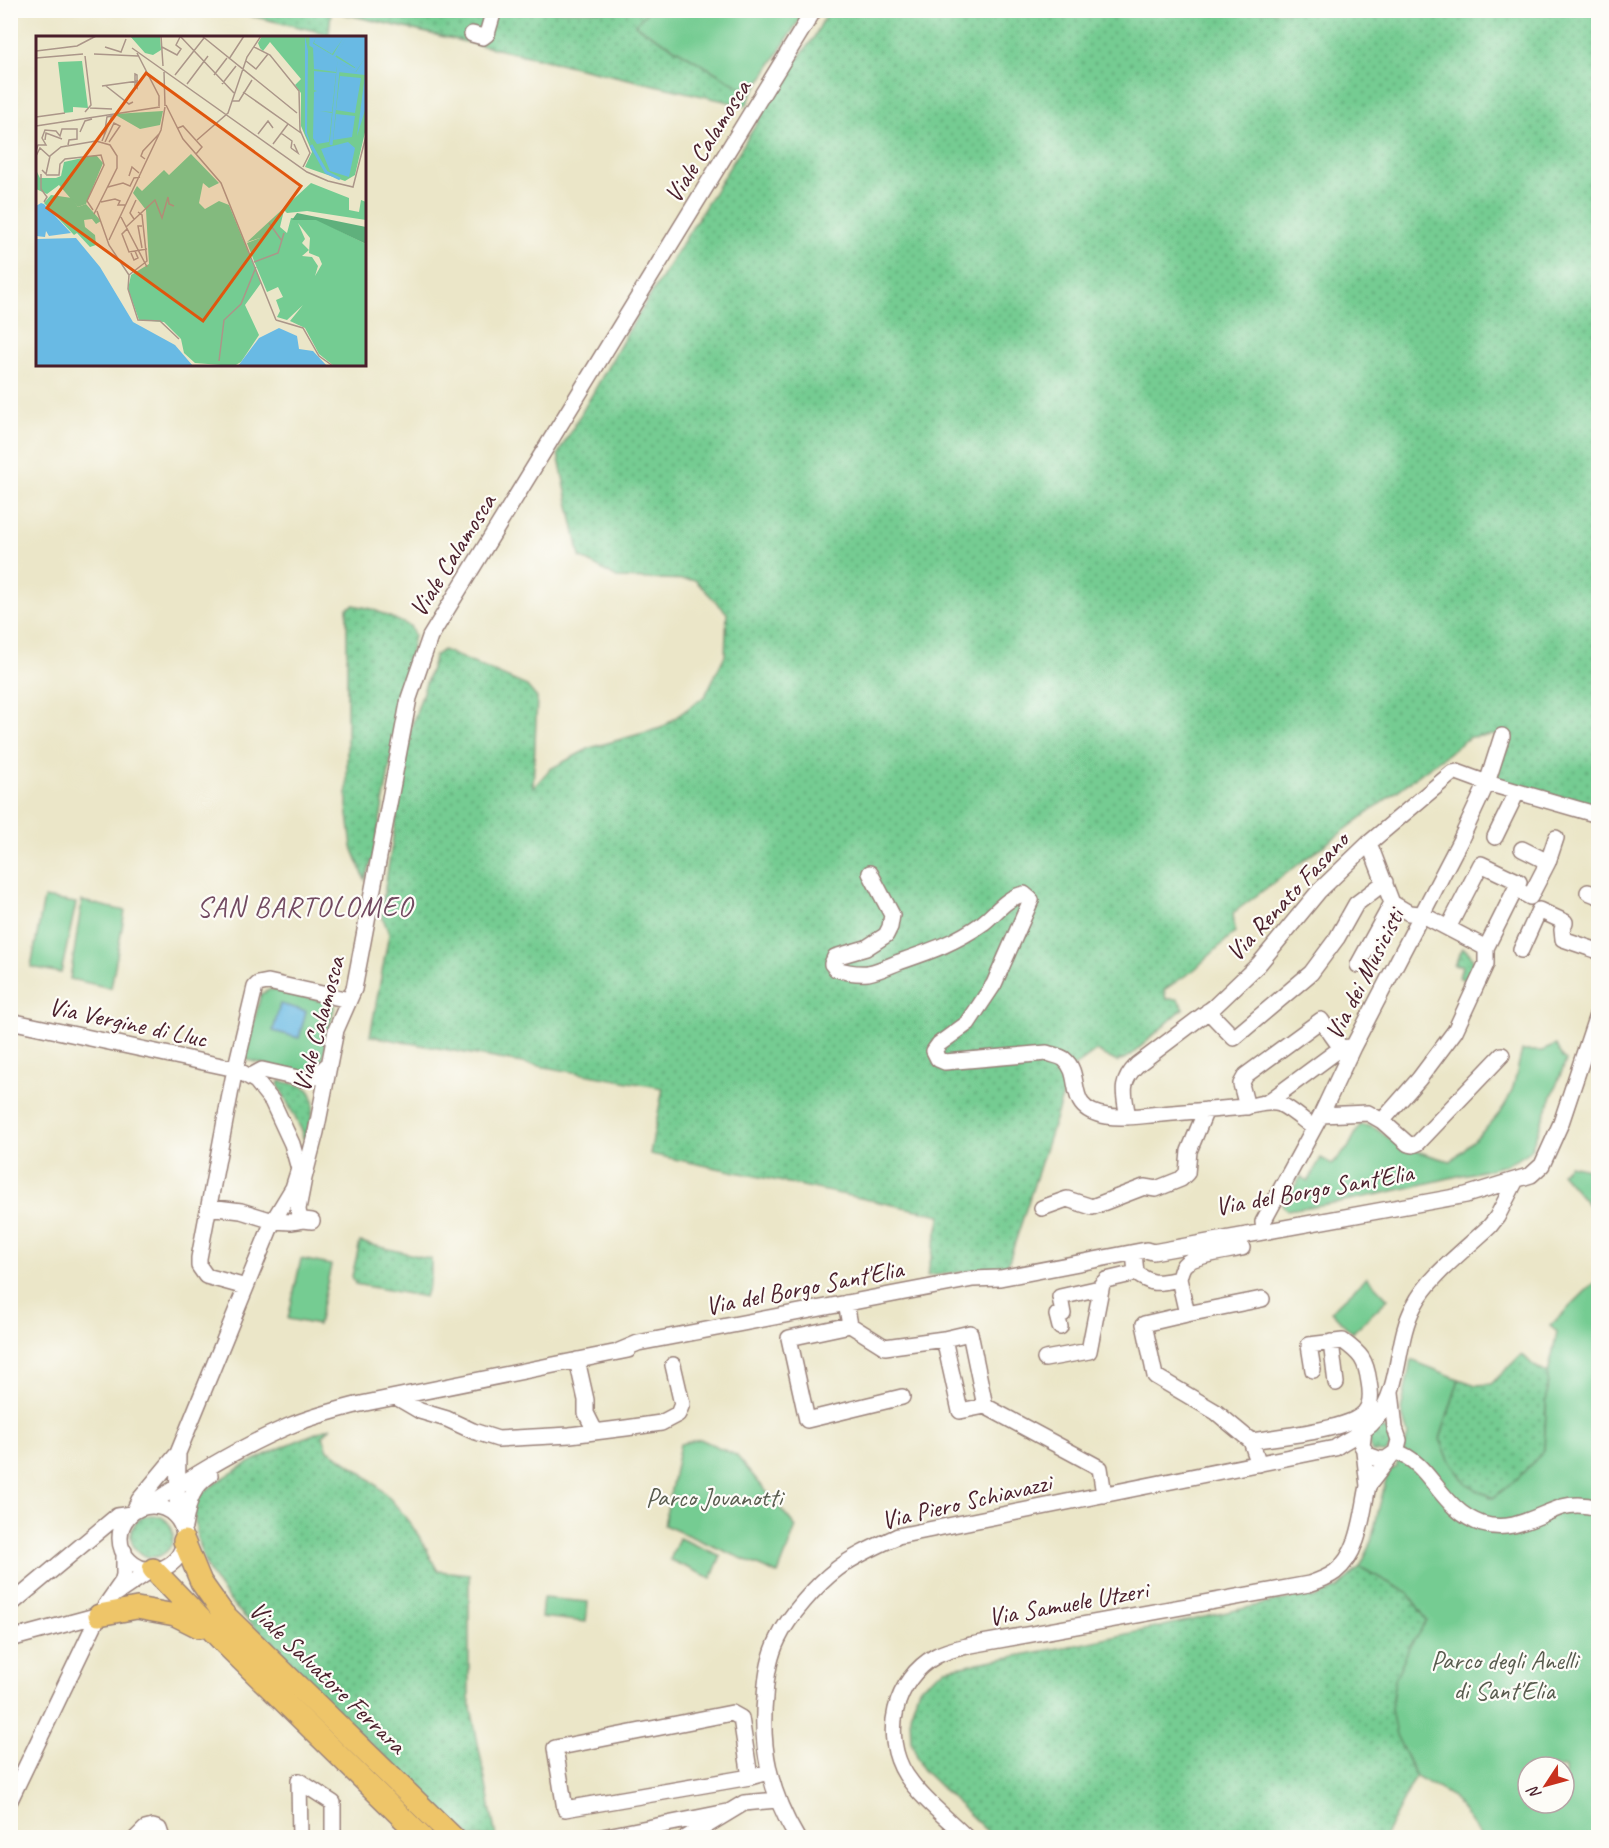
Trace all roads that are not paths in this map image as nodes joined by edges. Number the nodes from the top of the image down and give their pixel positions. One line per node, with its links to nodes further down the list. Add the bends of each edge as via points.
1 (494, 10): 3 (street, via 487,34)
2 (814, 10): 23 (street, Viale Calamosca, via 430,637 409,698)
3 (472, 34)
4 (1502, 736): 5 (street, Via dei Musicisti)
5 (1487, 783): 6 (street, Via Renato Fasano); 10 (street, Via Renato Fasano, via 1452,773); 17 (street, Via dei Musicisti)
6 (1517, 792): 7 (street, Via Renato Fasano); 8 (street)
7 (1599, 816)
8 (1495, 837)
9 (1556, 838): 12 (street)
10 (1369, 843): 14 (street); 24 (street, Via Renato Fasano, via 1318,891 1259,964)
11 (1522, 849): 12 (street)
12 (1548, 862): 15 (street, via 1530,897)
13 (870, 873): 34 (street, via 892,915 890,927 886,935 857,952 837,956 832,961 836,969 868,973 947,946 984,922 1008,900 1028,896 1030,906 994,984 968,1023 939,1044 934,1051 936,1056 945,1062 1047,1053 1058,1056 1073,1072 1076,1095 1083,1105 1107,1116)
14 (1385, 882): 16 (street); 24 (street, via 1356,904 1311,973 1234,1038)
15 (1516, 889): 18 (street, via 1520,882 1481,864); 19 (street)
16 (1392, 903): 17 (street, via 1409,913); 22 (street)
17 (1421, 914): 18 (street); 27 (street, Via dei Musicisti)
18 (1448, 928): 19 (street)
19 (1486, 948): 36 (street, via 1486,964 1455,1031)
20 (1521, 950): 21 (street, via 1539,910 1565,922 1563,939)
21 (1599, 951)
22 (1358, 965)
23 (349, 1000): 29 (street, Viale Calamosca, via 336,1030); 30 (street, via 268,982 258,984 253,994)
24 (1208, 1011): 34 (street, Via Renato Fasano, via 1127,1075 1124,1088)
25 (1599, 1012): 37 (street, Via del Borgo Sant'Elia, via 1548,1154 1531,1175)
26 (10, 1021): 30 (street, Via Vergine di Lluc)
27 (1347, 1047): 31 (street); 32 (street, via 1321,1020 1246,1075 1241,1084); 35 (street, Via dei Musicisti)
28 (1502, 1055): 36 (street, via 1418,1143 1408,1144)
29 (329, 1064): 30 (street, via 314,1078 262,1070); 38 (street, Viale Calamosca, via 316,1132)
30 (242, 1073): 38 (street, via 256,1081 272,1101 292,1144 299,1169); 41 (street)
31 (1268, 1102): 32 (street); 35 (street)
32 (1247, 1107): 33 (street)
33 (1206, 1110): 34 (street); 42 (street, via 1189,1151 1187,1173 1181,1179 1156,1189 1144,1187 1092,1207 1067,1199)
34 (1128, 1117)
35 (1317, 1121): 36 (street, via 1368,1113); 44 (street, Via dei Musicisti)
36 (1382, 1121)
37 (1516, 1180): 39 (street, Via del Borgo Sant'Elia); 45 (street, Via Piero Schiavazzi)
38 (298, 1183): 43 (street); 43 (street, via 299,1216 308,1221)
39 (1494, 1186): 40 (street, Via del Borgo Sant'Elia); 44 (street, Via del Borgo Sant'Elia, via 1466,1185)
40 (1466, 1195): 44 (street, Via del Borgo Sant'Elia); 45 (street, via 1478,1196 1491,1204)
41 (209, 1207): 43 (street); 50 (street, via 199,1258 202,1272 212,1279)
42 (1042, 1209)
43 (273, 1221): 50 (street)
44 (1264, 1226): 47 (street, Via del Borgo Sant'Elia)
45 (1490, 1226): 66 (street, Via Piero Schiavazzi, via 1421,1294 1408,1317)
46 (1242, 1248): 49 (street, via 1186,1262)
47 (1140, 1252): 48 (street); 53 (street, Via del Borgo Sant'Elia, via 1000,1278 976,1287)
48 (1136, 1273): 49 (street, via 1154,1283); 51 (street, via 1106,1280)
49 (1179, 1279): 54 (street)
50 (246, 1287): 78 (street)
51 (1100, 1288): 55 (street, via 1060,1298 1064,1314 1057,1315); 60 (street, via 1089,1351)
52 (1262, 1299): 54 (street)
53 (848, 1313): 56 (street, Via del Borgo Sant'Elia); 57 (street, via 885,1347); 59 (street, Via del Borgo Sant'Elia, via 638,1343)
54 (1187, 1314): 74 (street, via 1144,1324 1155,1376 1216,1412)
55 (1060, 1327)
56 (788, 1330): 59 (street, Via del Borgo Sant'Elia); 67 (street, via 807,1420)
57 (944, 1339): 69 (street, via 960,1411); 69 (street, via 970,1333)
58 (1331, 1342): 63 (street, via 1310,1345); 64 (street); 74 (street, via 1343,1341 1356,1350 1367,1366 1371,1398 1364,1414 1312,1431)
59 (619, 1351): 61 (street, Via del Borgo Sant'Elia)
60 (1045, 1359)
61 (577, 1360): 65 (street, Via del Borgo Sant'Elia); 73 (street, via 586,1413)
62 (673, 1365): 73 (street, via 682,1404 678,1414 661,1423)
63 (1313, 1370)
64 (1336, 1383)
65 (436, 1390): 68 (street, Via del Borgo Sant'Elia); 70 (street)
66 (1391, 1392): 71 (street, Via Piero Schiavazzi); 72 (street, Via Piero Schiavazzi)
67 (902, 1397)
68 (396, 1398): 70 (street); 75 (street, Via del Borgo Sant'Elia, via 318,1416)
69 (985, 1406): 84 (street, via 1100,1468)
70 (447, 1419): 73 (street, via 498,1439)
71 (1369, 1426): 72 (street, via 1386,1422); 76 (street, Via Piero Schiavazzi); 77 (street, Via Piero Schiavazzi, via 1361,1440)
72 (1395, 1428): 79 (street, Via Piero Schiavazzi, via 1399,1440)
73 (595, 1431)
74 (1255, 1441): 80 (street)
75 (253, 1443): 81 (street, Via del Borgo Sant'Elia); 87 (street, Via del Borgo Sant'Elia, via 196,1487)
76 (1335, 1448): 77 (street, Via Piero Schiavazzi); 80 (street, Via Piero Schiavazzi)
77 (1364, 1450): 79 (street, Via Piero Schiavazzi, via 1373,1458 1386,1459); 83 (street, Via Samuele Utzeri)
78 (178, 1453): 81 (street); 82 (street); 86 (street, via 138,1500)
79 (1393, 1454): 83 (street, Via Samuele Utzeri); 85 (street, via 1412,1458 1447,1500 1466,1516 1491,1526 1511,1526 1563,1507)
80 (1259, 1464): 84 (street, Via Piero Schiavazzi)
81 (205, 1471): 82 (street, Via del Borgo Sant'Elia)
82 (178, 1486): 86 (street, Via del Borgo Sant'Elia); 87 (street)
83 (1368, 1486): 110 (street, Via Samuele Utzeri, via 1347,1560 1335,1572 1309,1584 962,1647 935,1656 905,1686 898,1700 892,1729 894,1741 898,1759 916,1789)
84 (1104, 1495): 96 (street, Via Piero Schiavazzi, via 898,1536 837,1569 803,1602 778,1639 767,1673 762,1722)
85 (1599, 1508)
86 (138, 1510): 87 (street, via 154,1505 162,1508); 88 (street, via 120,1530); 90 (street, Via del Borgo Sant'Elia, via 117,1516)
87 (182, 1530): 89 (street, via 179,1555 168,1565); 106 (highway, Viale Salvatore Ferrara, via 201,1582 223,1613)
88 (124, 1551): 89 (street, via 136,1565); 91 (street, via 124,1575)
89 (152, 1570): 91 (street, via 123,1587); 94 (highway, Viale Salvatore Ferrara)
90 (10, 1605)
91 (105, 1607): 92 (street); 94 (highway, via 175,1615); 95 (street)
92 (61, 1626): 93 (street); 95 (street, via 76,1634)
93 (10, 1639)
94 (225, 1644): 101 (highway, Viale Salvatore Ferrara)
95 (83, 1649): 98 (street)
96 (768, 1772): 97 (street); 99 (street, Via Piero Schiavazzi)
97 (750, 1777): 97 (street, via 741,1718 732,1713 555,1748 565,1809)
98 (10, 1800)
99 (777, 1800): 100 (street, via 744,1803); 109 (street, Via Piero Schiavazzi)
100 (727, 1812): 107 (street); 108 (street)
101 (416, 1833)
102 (136, 1838): 103 (street, via 153,1827 159,1829)
103 (162, 1838)
104 (300, 1838): 105 (street, via 299,1781 333,1803)
105 (333, 1838)
106 (454, 1838)
107 (597, 1838)
108 (686, 1838)
109 (797, 1838)
110 (967, 1838)

